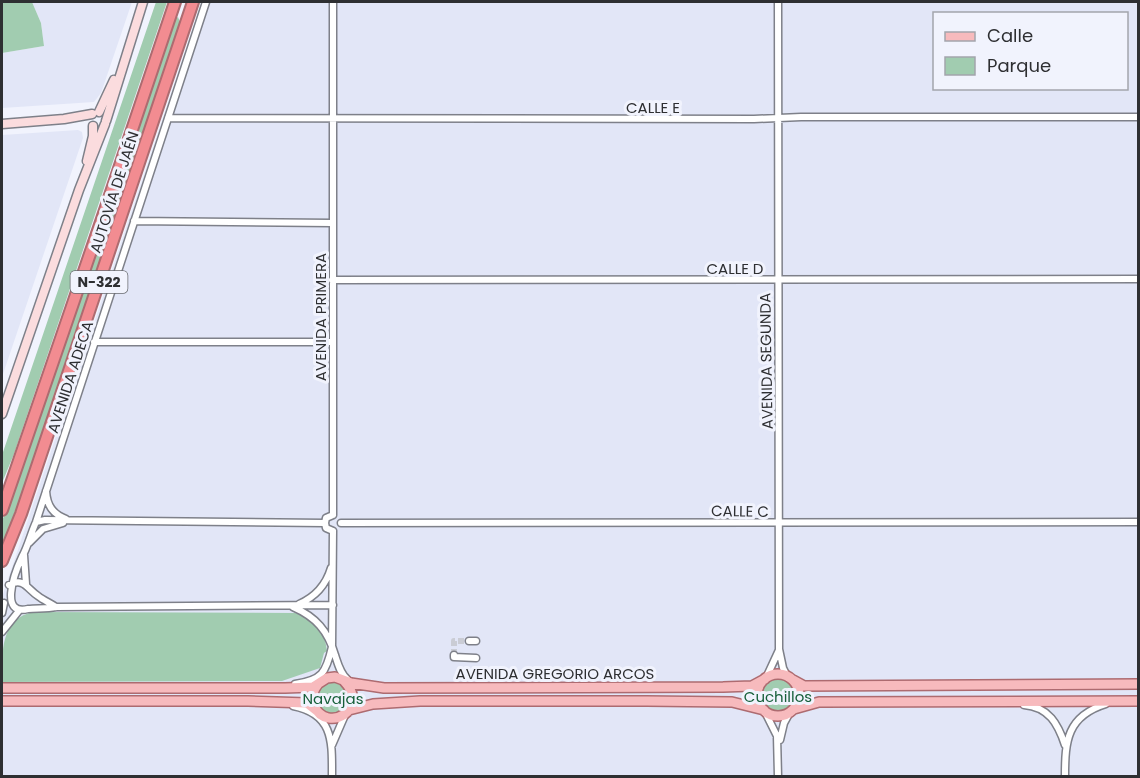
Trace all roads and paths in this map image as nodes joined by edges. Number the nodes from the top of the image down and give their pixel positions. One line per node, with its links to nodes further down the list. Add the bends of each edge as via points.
1 (143, 2): 7 (street)
2 (175, 2): 26 (highway, AUTOVÍA DE JAÉN / N-322)
3 (193, 2): 30 (highway, AUTOVÍA DE JAÉN / N-322)
4 (206, 2): 10 (street, AVENIDA ADECA)
5 (333, 2): 13 (street, AVENIDA PRIMERA)
6 (778, 2): 11 (street, AVENIDA SEGUNDA)
7 (125, 55): 8 (street); 14 (street)
8 (95, 113): 12 (street); 14 (street, via 105,116); 16 (street, via 90,119)
9 (1138, 117): 11 (street, CALLE E)
10 (168, 118): 13 (street, CALLE E); 18 (street, AVENIDA ADECA)
11 (778, 118): 13 (street, CALLE E); 22 (street, AVENIDA SEGUNDA)
12 (64, 119): 15 (street); 16 (street)
13 (334, 119): 19 (street, AVENIDA PRIMERA)
14 (105, 123): 16 (street, via 100,127); 17 (street)
15 (2, 124)
16 (92, 125): 17 (street)
17 (81, 184): 25 (street)
18 (134, 221): 19 (street); 23 (street, AVENIDA ADECA)
19 (332, 223): 21 (street, AVENIDA PRIMERA)
20 (1138, 279): 22 (street, CALLE D)
21 (332, 280): 22 (street, CALLE D); 24 (street, AVENIDA PRIMERA)
22 (777, 280): 37 (street, AVENIDA SEGUNDA)
23 (94, 342): 24 (street); 27 (street, AVENIDA ADECA)
24 (333, 342): 31 (street, AVENIDA PRIMERA)
25 (2, 414)
26 (14, 476): 28 (highway); 29 (highway, AUTOVÍA DE JAÉN / N-322)
27 (46, 488): 32 (street, via 51,509); 33 (street, AVENIDA ADECA)
28 (2, 492)
29 (2, 510)
30 (21, 514): 43 (highway, AUTOVÍA DE JAÉN / N-322); 44 (highway)
31 (333, 515): 35 (street); 36 (street)
32 (73, 521): 33 (street); 35 (street); 38 (street)
33 (36, 522): 38 (street); 40 (street, AVENIDA ADECA)
34 (1138, 522): 37 (street, CALLE C)
35 (325, 523): 39 (street)
36 (341, 523): 37 (street, CALLE C); 39 (street)
37 (780, 523): 57 (street, AVENIDA SEGUNDA)
38 (48, 527): 40 (street)
39 (333, 531): 42 (street)
40 (26, 545): 41 (street, AVENIDA ADECA)
41 (24, 554): 45 (street, AVENIDA ADECA); 46 (street, AVENIDA ADECA)
42 (333, 555): 49 (street); 50 (street, via 321,588)
43 (2, 561)
44 (2, 567)
45 (26, 584): 46 (street); 47 (street)
46 (8, 585): 48 (street)
47 (32, 592): 51 (street); 52 (street)
48 (4, 603): 53 (street); 54 (street)
49 (333, 605): 50 (street); 56 (street)
50 (292, 606): 51 (street); 56 (street, via 317,621)
51 (56, 607): 52 (street)
52 (26, 609): 53 (street)
53 (18, 612): 55 (street)
54 (2, 613)
55 (2, 632)
56 (332, 647): 60 (street); 61 (street)
57 (779, 649): 62 (street, AVENIDA SEGUNDA); 63 (street, AVENIDA SEGUNDA)
58 (454, 655): 59 (street)
59 (476, 658)
60 (322, 678): 61 (main road); 65 (main road, via 312,687); 73 (main road, via 312,698)
61 (343, 678): 62 (main road, AVENIDA GREGORIO ARCOS, via 359,685 384,688 723,687 752,686); 72 (main road, via 353,694)
62 (765, 679): 63 (main road, via 776,675); 71 (main road, via 757,698)
63 (790, 679): 64 (main road, via 804,686); 70 (main road, via 799,694)
64 (1138, 684)
65 (3, 688)
66 (3, 701): 73 (main road, via 248,700 307,703)
67 (982, 701): 68 (main road); 70 (main road, via 819,702); 75 (street, via 1040,708 1058,724)
68 (1116, 701): 69 (main road); 75 (street, via 1084,714)
69 (1138, 701)
70 (792, 710): 71 (main road, via 779,716); 76 (street)
71 (764, 711): 72 (main road, AVENIDA GREGORIO ARCOS, via 732,702 420,701 366,705); 76 (street, via 774,728)
72 (348, 712): 73 (main road, via 334,718); 74 (street)
73 (321, 716): 74 (street)
74 (332, 745): 77 (street)
75 (1065, 745): 79 (street)
76 (778, 747): 78 (street)
77 (332, 777)
78 (778, 777)
79 (1065, 777)

